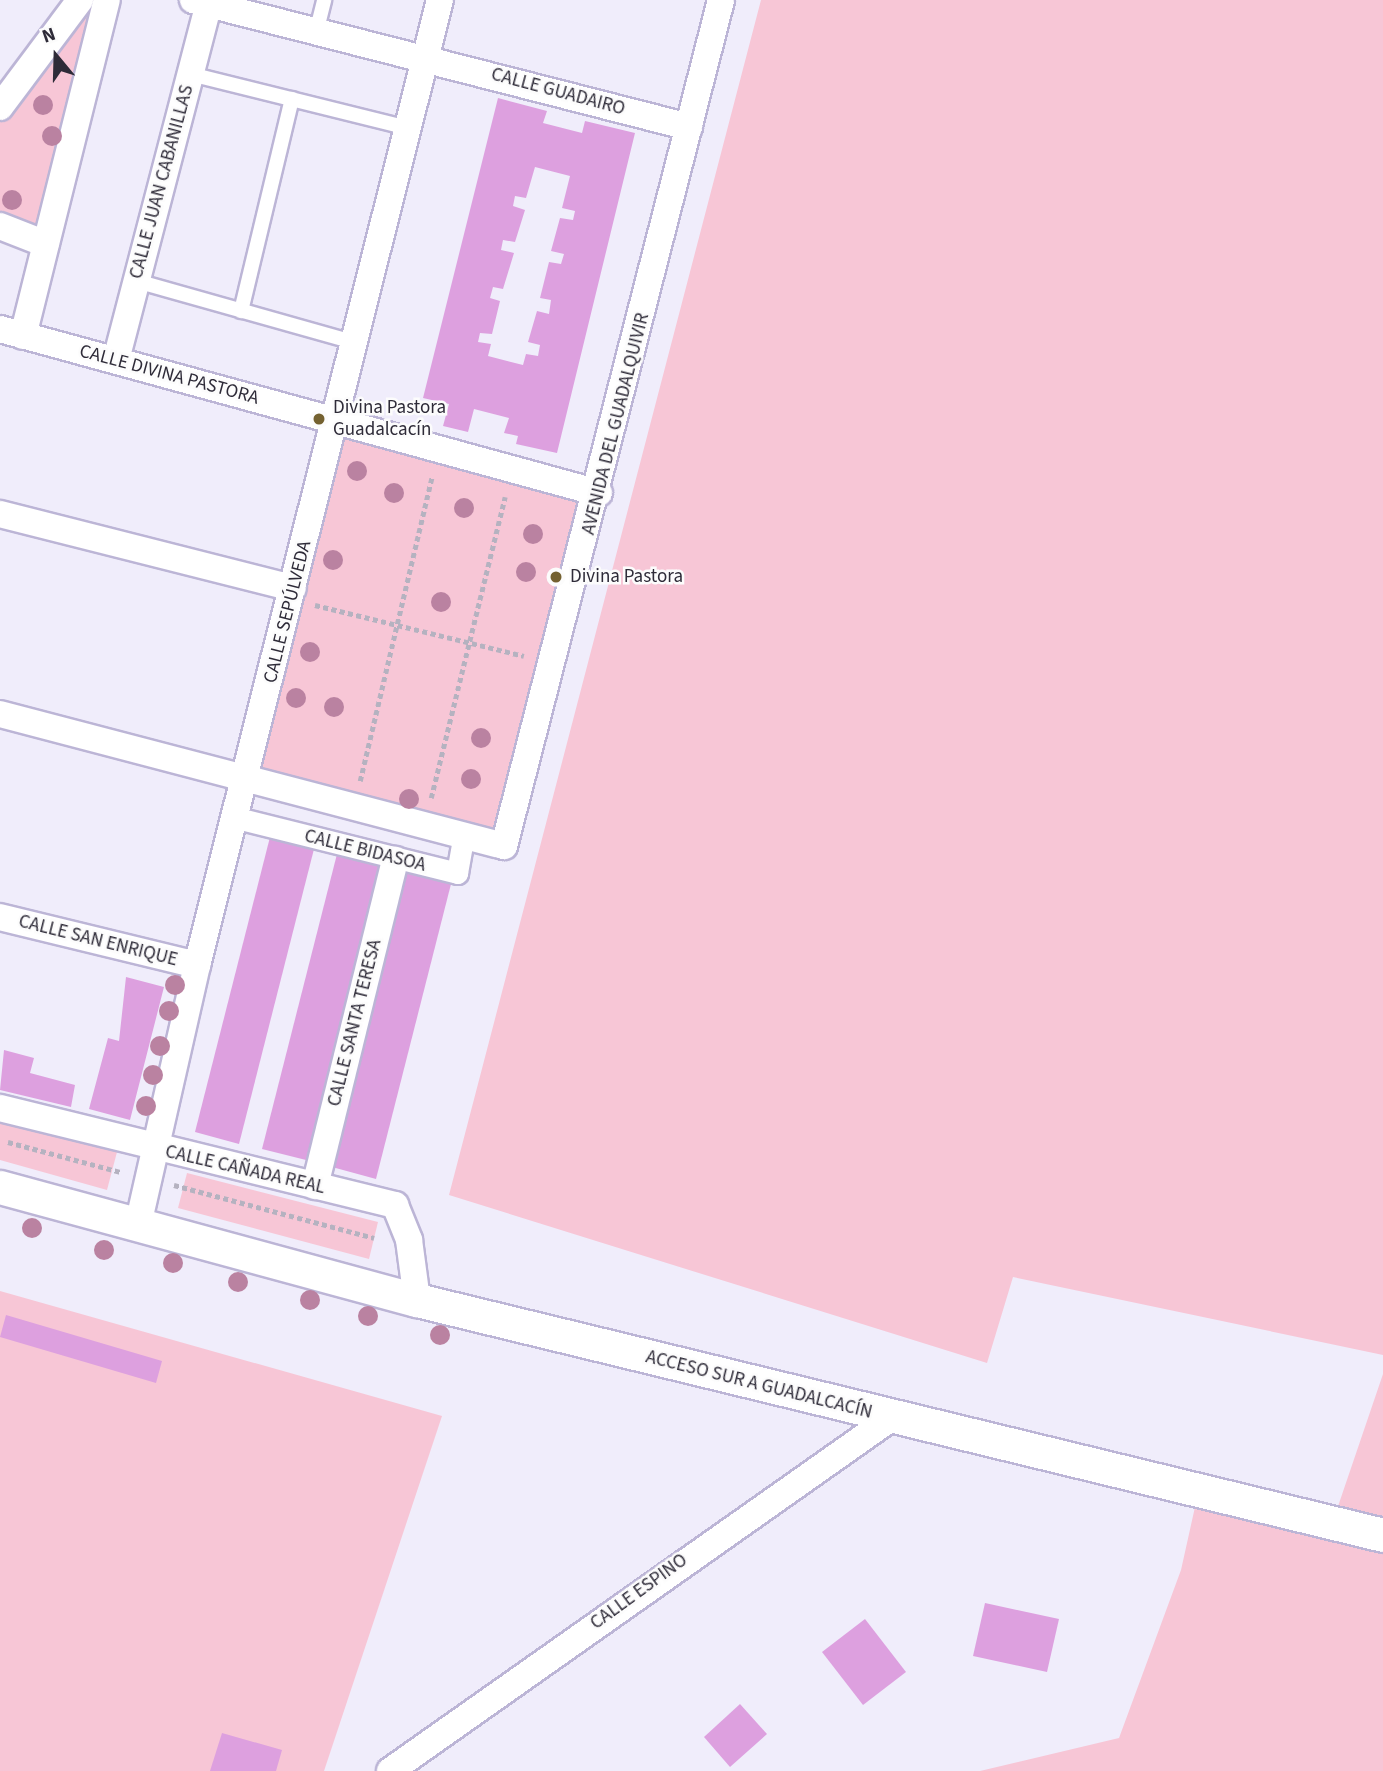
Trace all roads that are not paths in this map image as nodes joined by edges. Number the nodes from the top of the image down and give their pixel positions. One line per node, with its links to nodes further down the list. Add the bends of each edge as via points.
1 (80, 0): 11 (street)
2 (107, 0): 15 (street)
3 (324, 0): 7 (lane)
4 (440, 0): 8 (street, CALLE SEPÚLVEDA)
5 (721, 0): 12 (street, AVENIDA DEL GUADALQUIVIR)
6 (204, 1): 7 (street, CALLE GUADAIRO); 9 (street, CALLE JUAN CABANILLAS)
7 (317, 29): 8 (street, CALLE GUADAIRO)
8 (426, 57): 12 (street, CALLE GUADAIRO); 13 (street, CALLE SEPÚLVEDA)
9 (190, 74): 10 (lane); 16 (street, CALLE JUAN CABANILLAS)
10 (292, 99): 13 (lane); 17 (lane)
11 (0, 107)
12 (689, 127): 22 (street, AVENIDA DEL GUADALQUIVIR)
13 (408, 128): 19 (street, CALLE SEPÚLVEDA)
14 (0, 226): 15 (street)
15 (46, 244): 18 (street)
16 (136, 281): 17 (lane); 20 (street, CALLE JUAN CABANILLAS)
17 (241, 310): 19 (lane)
18 (11, 333): 20 (street, CALLE DIVINA PASTORA)
19 (356, 343): 21 (street, CALLE SEPÚLVEDA)
20 (116, 360): 21 (street, CALLE DIVINA PASTORA)
21 (338, 420): 22 (street, CALLE DIVINA PASTORA); 24 (street, CALLE SEPÚLVEDA)
22 (599, 493): 29 (street, AVENIDA DEL GUADALQUIVIR)
23 (0, 514): 24 (street)
24 (292, 593): 26 (street, CALLE SEPÚLVEDA)
25 (0, 714): 26 (street, CALLE BIDASOA)
26 (248, 779): 27 (street, CALLE SEPÚLVEDA); 28 (street, CALLE BIDASOA)
27 (237, 818): 30 (street, CALLE BIDASOA); 32 (street, CALLE SEPÚLVEDA)
28 (464, 835): 29 (street, CALLE BIDASOA); 30 (street, CALLE BIDASOA, via 457,873)
29 (505, 846)
30 (395, 860): 35 (street, CALLE SANTA TERESA)
31 (0, 917): 32 (street, CALLE SAN ENRIQUE)
32 (197, 965): 34 (street, CALLE SEPÚLVEDA)
33 (0, 1108): 34 (street, CALLE CAÑADA REAL)
34 (156, 1150): 35 (street, CALLE CAÑADA REAL); 37 (street, CALLE SEPÚLVEDA)
35 (315, 1186): 38 (street, CALLE CAÑADA REAL, via 396,1205 409,1240)
36 (0, 1187): 37 (street, ACCESO SUR A GUADALCACÍN)
37 (138, 1225): 38 (street, ACCESO SUR A GUADALCACÍN)
38 (418, 1300): 39 (street, ACCESO SUR A GUADALCACÍN)
39 (891, 1418): 40 (street, ACCESO SUR A GUADALCACÍN); 41 (street, CALLE ESPINO)
40 (1383, 1535)
41 (390, 1771)

